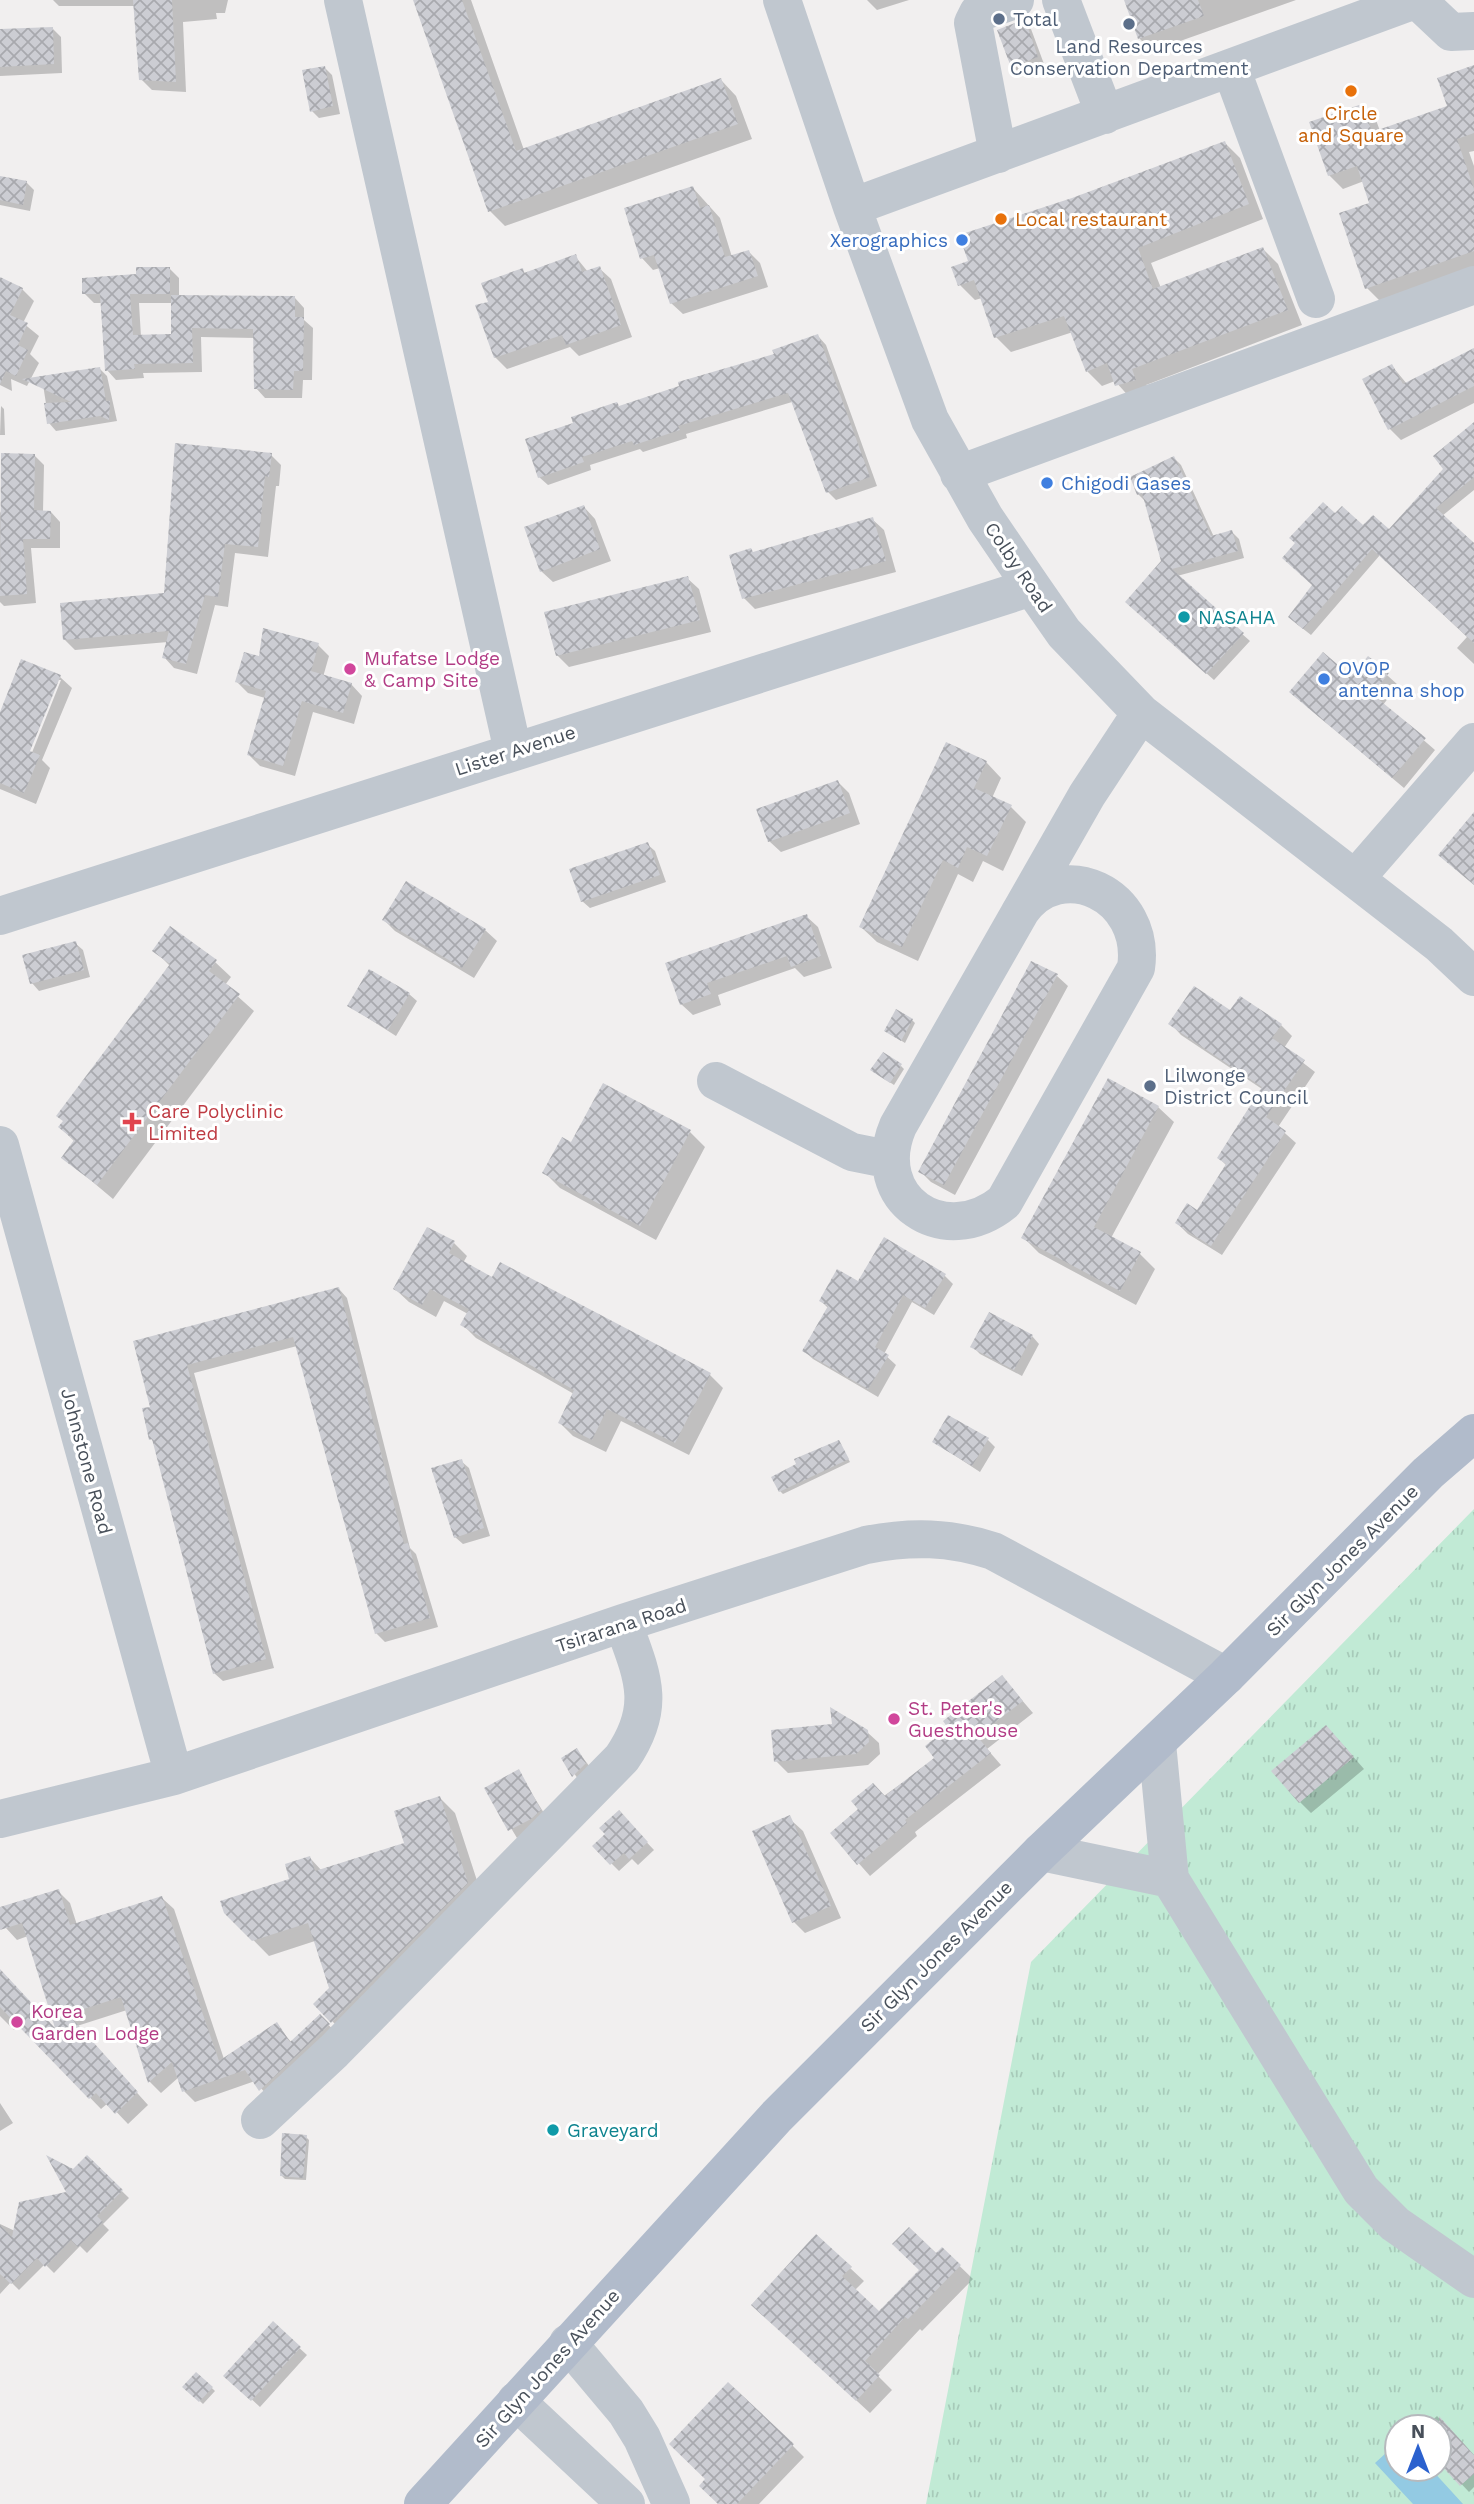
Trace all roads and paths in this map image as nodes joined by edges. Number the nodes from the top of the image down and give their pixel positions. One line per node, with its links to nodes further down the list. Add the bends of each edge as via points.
1 (343, 0): 17 (street)
2 (782, 0): 10 (street, Colby Road)
3 (1015, 0): 9 (street, via 973,19)
4 (1061, 0): 8 (street)
5 (1416, 0): 6 (street, via 1451,32); 7 (street)
6 (1474, 31)
7 (1231, 68): 8 (street); 12 (street)
8 (1105, 115): 9 (street)
9 (998, 154): 10 (street)
10 (852, 207): 13 (street, Colby Road, via 930,420)
11 (1474, 285): 13 (street)
12 (1316, 299)
13 (959, 474): 14 (street, Colby Road)
14 (1031, 587): 15 (street, Colby Road, via 1064,633); 17 (street, Lister Avenue)
15 (1141, 713): 18 (street, Colby Road); 19 (street, via 1087,795)
16 (1474, 742): 18 (street)
17 (513, 751): 20 (street, Lister Avenue)
18 (1355, 879): 21 (street, Colby Road)
19 (1020, 912): 23 (street, via 898,1126); 23 (street, via 1037,896 1067,886 1082,886 1112,898 1137,937 1136,968 1130,983 1013,1189 992,1212 962,1222 931,1218 917,1210 897,1186)
20 (0, 916)
21 (1474, 977)
22 (716, 1081): 23 (street, via 852,1152)
23 (890, 1155)
24 (1, 1156): 29 (street, Johnstone Road)
25 (1474, 1433): 27 (main road, Sir Glyn Jones Avenue, via 1428,1473)
26 (623, 1623): 27 (street, Tsirarana Road, via 866,1545 934,1538 993,1551); 29 (street, Tsirarana Road); 33 (street, via 645,1698 642,1720 622,1758 344,2041)
27 (1226, 1676): 28 (main road, Sir Glyn Jones Avenue)
28 (1157, 1743): 31 (main road, Sir Glyn Jones Avenue); 32 (street)
29 (174, 1776): 30 (street, Tsirarana Road)
30 (0, 1819)
31 (1041, 1852): 32 (street); 35 (main road, Sir Glyn Jones Avenue, via 777,2116)
32 (1170, 1879): 34 (street, via 1361,2190 1395,2224)
33 (260, 2120)
34 (1474, 2279)
35 (568, 2343): 36 (main road, Sir Glyn Jones Avenue); 37 (street, via 626,2412)
36 (516, 2401): 38 (main road, Sir Glyn Jones Avenue); 39 (street)
37 (671, 2503)
38 (423, 2504)
39 (626, 2504)

